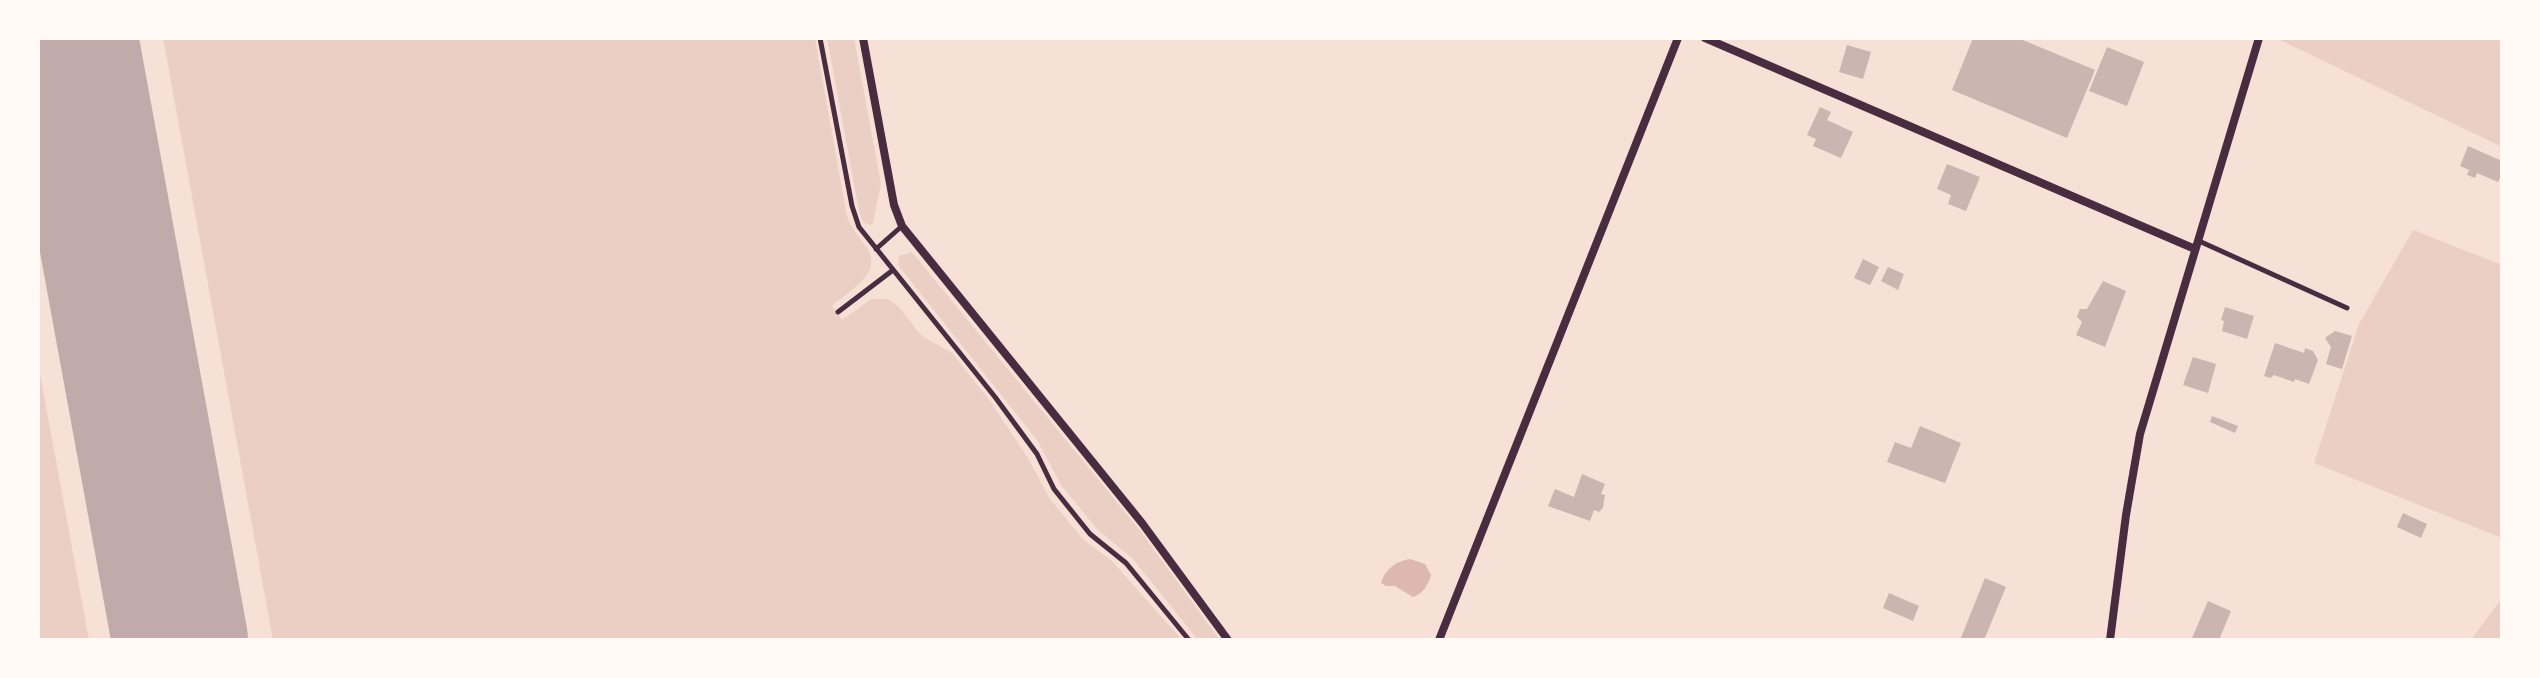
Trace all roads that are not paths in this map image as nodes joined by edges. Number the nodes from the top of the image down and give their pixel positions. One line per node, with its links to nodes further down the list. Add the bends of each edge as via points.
1 (820, 38): 8 (lane, via 853,213)
2 (863, 38): 6 (street)
3 (1678, 38): 14 (street)
4 (1705, 38): 7 (street)
5 (2259, 38): 7 (street)
6 (902, 226): 8 (lane); 13 (street, via 1142,523)
7 (2196, 245): 10 (lane); 15 (street, via 2140,434)
8 (876, 249): 9 (lane)
9 (893, 270): 11 (lane); 12 (lane, via 1037,454 1054,489 1090,534 1126,563)
10 (2347, 308)
11 (838, 312)
12 (1189, 640)
13 (1228, 640)
14 (1439, 640)
15 (2110, 640)

